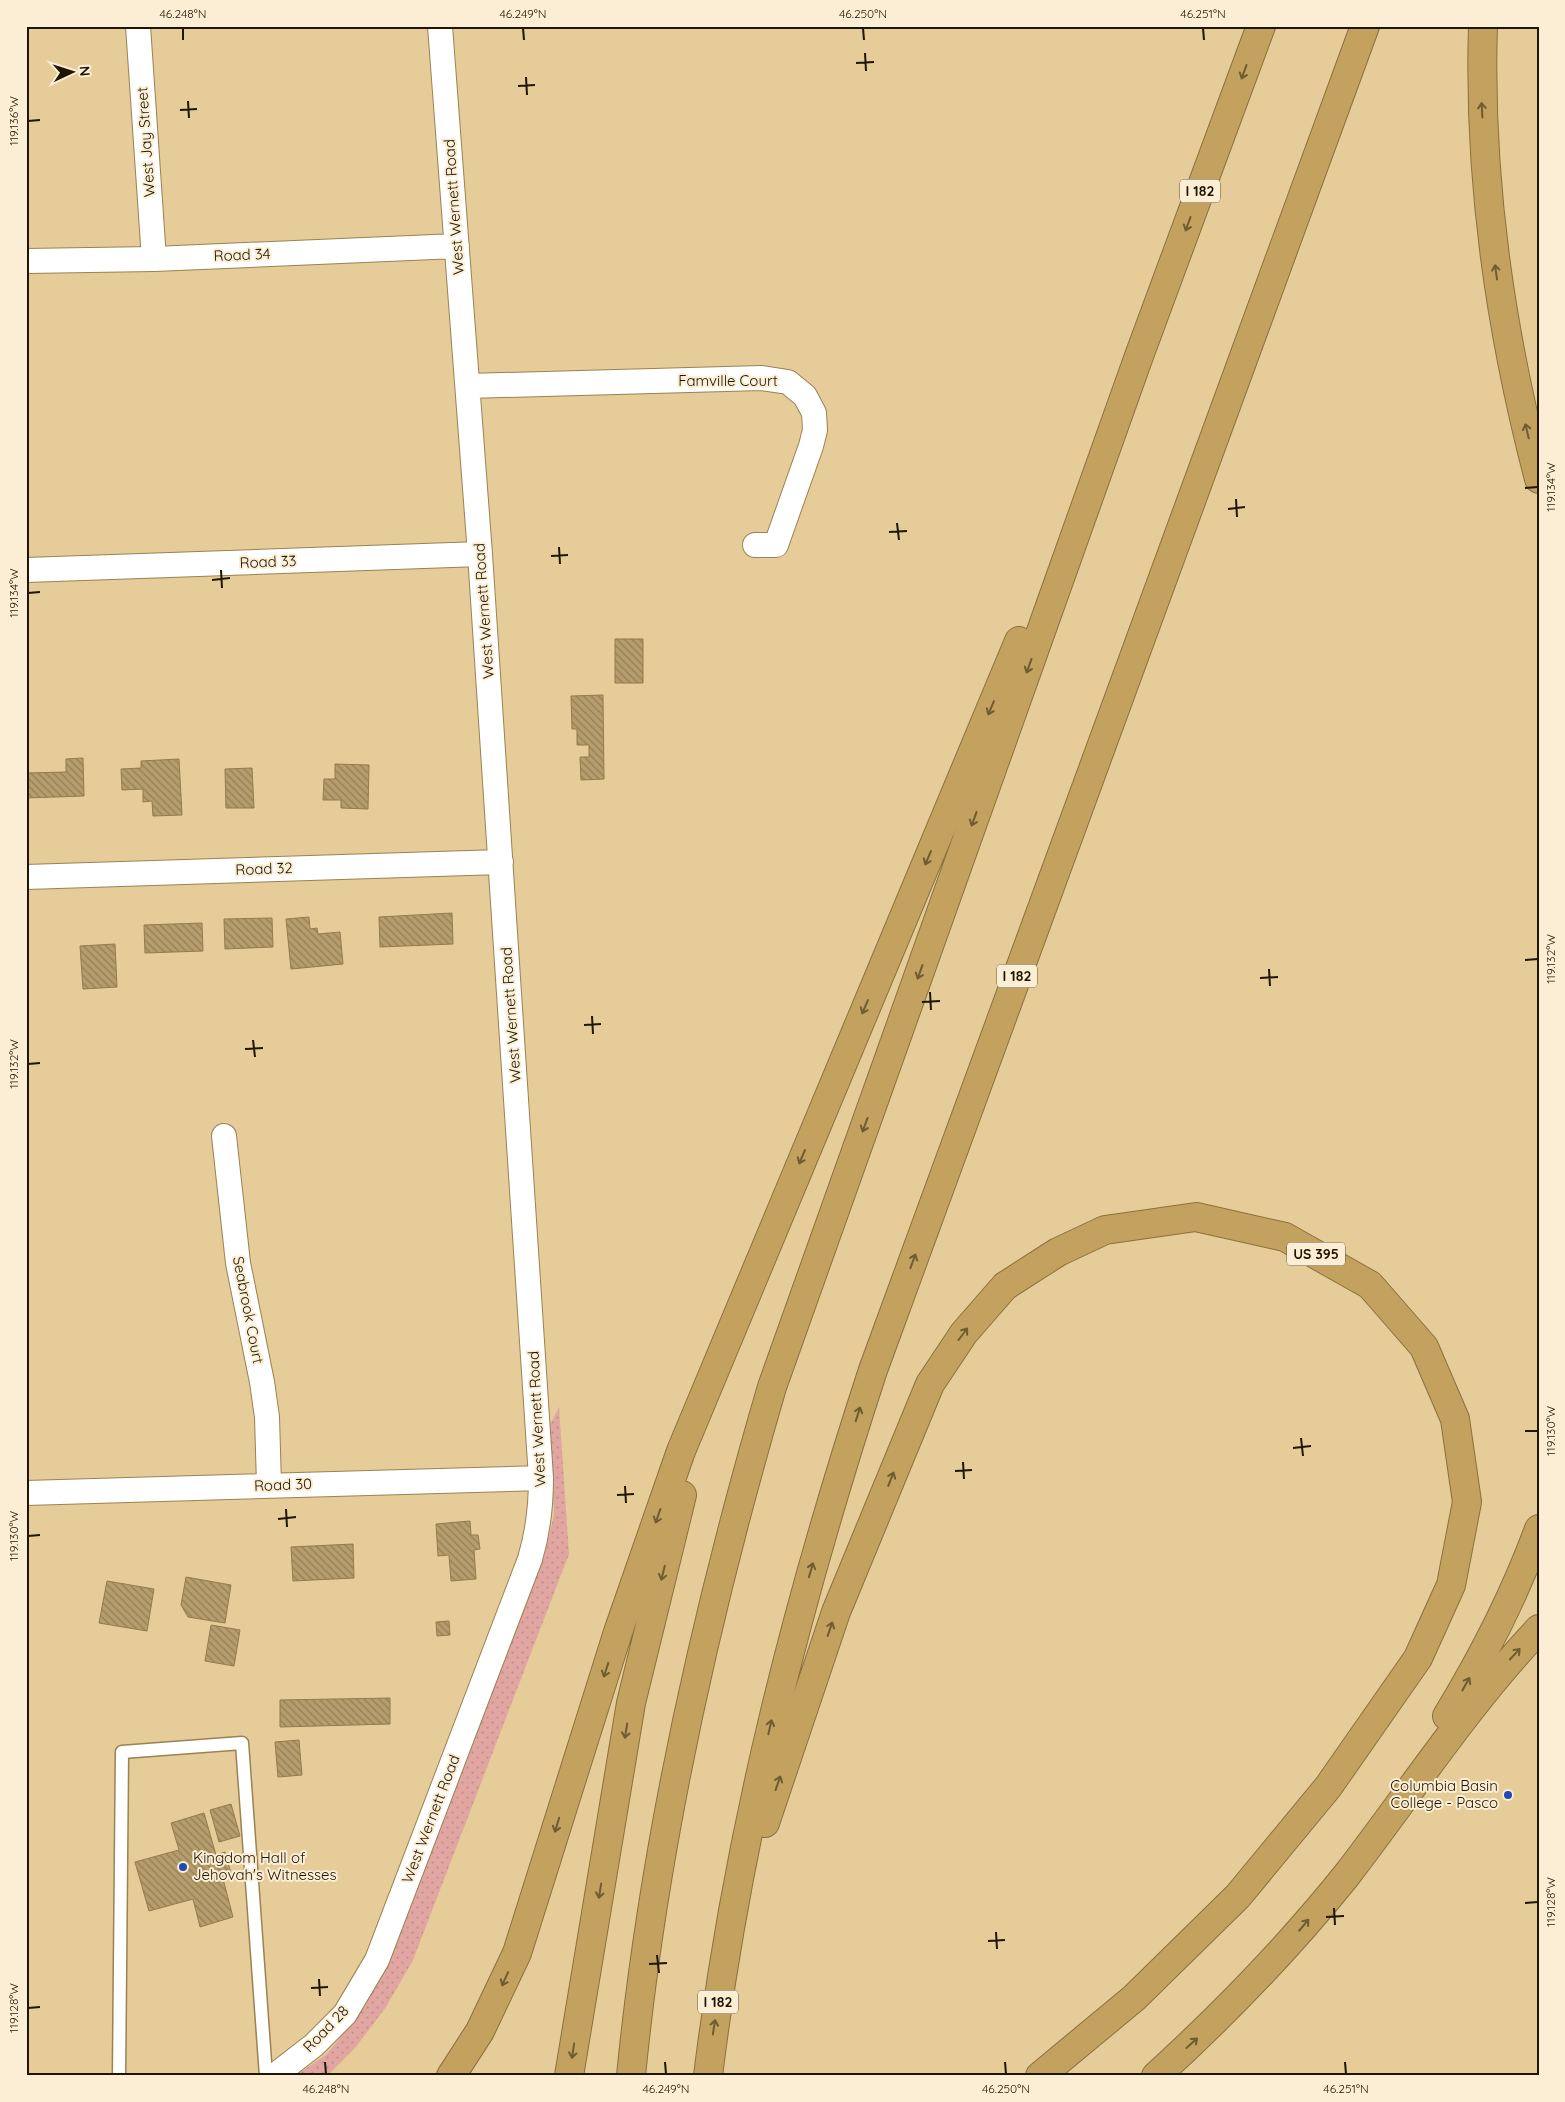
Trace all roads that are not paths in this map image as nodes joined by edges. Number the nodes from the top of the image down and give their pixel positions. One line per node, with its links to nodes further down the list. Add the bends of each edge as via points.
1 (138, 26): 7 (street, West Jay Street)
2 (440, 26): 6 (street, West Wernett Road)
3 (1261, 26): 9 (highway, I 182, one-way to 9)
4 (1364, 26): 25 (highway, I 182, one-way to 4, via 770,1731 804,1591 873,1370)
5 (1482, 26): 11 (highway, one-way to 5, via 1500,298 1490,223 1481,86)
6 (457, 246): 7 (street, Road 34); 10 (street, West Wernett Road)
7 (154, 259): 8 (street, Road 34)
8 (26, 261)
9 (1139, 356): 18 (highway, one-way to 18); 32 (highway, I 182, one-way to 32, via 772,1387 716,1591 686,1723 646,1951)
10 (468, 386): 12 (street, Famville Court, via 762,378 788,382 805,396 814,413 815,430 776,545); 13 (street, West Wernett Road)
11 (1539, 479)
12 (755, 545)
13 (480, 554): 14 (street, Road 33); 15 (street, West Wernett Road)
14 (26, 570)
15 (501, 862): 16 (street, Road 32); 19 (street, West Wernett Road)
16 (26, 877)
17 (224, 1136): 20 (street, Seabrook Court, via 238,1263 262,1382)
18 (712, 1372): 30 (highway, one-way to 30, via 618,1632 516,1953 480,2031); 31 (highway, one-way to 31, via 631,1703)
19 (541, 1478): 20 (street, Road 30); 26 (street, West Wernett Road, via 540,1514 530,1560)
20 (269, 1485): 21 (street, Road 30)
21 (26, 1493)
22 (1539, 1529): 24 (highway, one-way to 22, via 1496,1627)
23 (1539, 1628): 24 (highway, one-way to 23, via 1503,1667)
24 (1389, 1818): 35 (highway, one-way to 24, via 1255,1981 1346,1876)
25 (729, 1929): 33 (highway, I 182, one-way to 25); 34 (highway, US 395, one-way to 34, via 836,1612 930,1384 964,1333 1006,1286 1058,1252 1105,1230 1196,1217 1285,1237 1370,1285 1424,1347 1455,1419 1467,1502 1452,1585 1418,1658 1328,1787 1238,1896 1134,1998)
26 (370, 1974): 29 (street, Road 28, via 345,2014 314,2045)
27 (119, 2076): 28 (lane, via 122,1752 242,1743)
28 (266, 2076)
29 (274, 2076)
30 (451, 2076)
31 (570, 2076)
32 (631, 2076)
33 (708, 2076)
34 (1040, 2076)
35 (1156, 2076)

